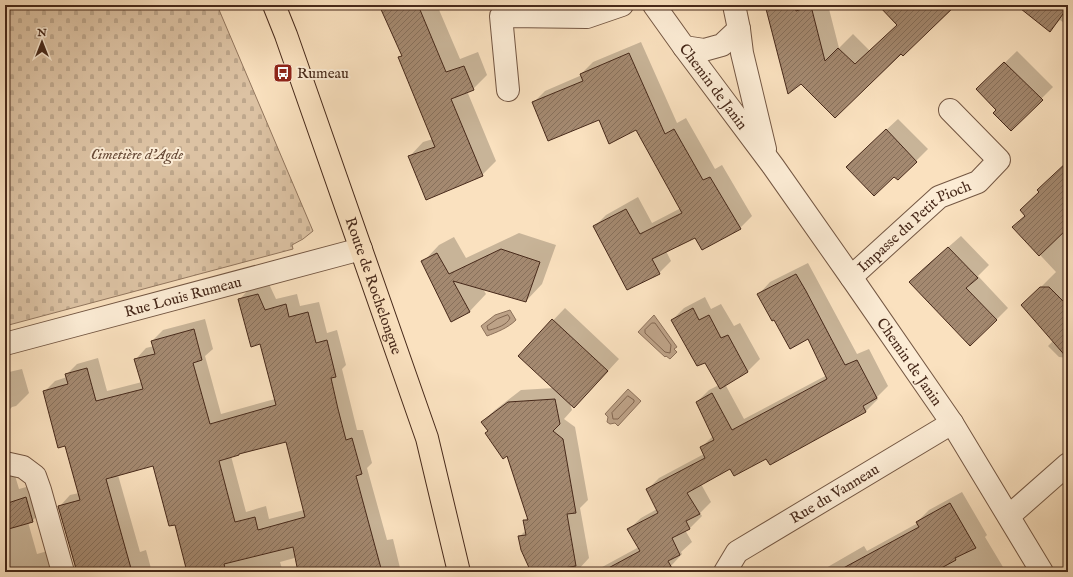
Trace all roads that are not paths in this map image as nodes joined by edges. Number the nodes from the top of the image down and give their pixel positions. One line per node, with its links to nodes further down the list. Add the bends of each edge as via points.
1 (274, 5): 10 (main road, Route de Rochelongue)
2 (622, 5): 7 (street, via 587,17 501,16)
3 (654, 5): 6 (street)
4 (734, 5): 5 (street, Chemin de Janin)
5 (739, 29): 6 (street, Chemin de Janin, via 722,45 704,50); 9 (street, Chemin de Janin, via 742,53)
6 (684, 47): 9 (street, Chemin de Janin)
7 (508, 90)
8 (950, 110): 11 (street, Impasse du Petit Pioch, via 999,160 978,182 939,197)
9 (767, 158): 11 (street, Chemin de Janin)
10 (361, 249): 12 (street, Rue Louis Rumeau); 18 (main road, Route de Rochelongue, via 427,438)
11 (851, 277): 13 (street, Chemin de Janin)
12 (5, 344)
13 (952, 424): 16 (street, Chemin de Janin); 19 (street, Rue du Vanneau, via 737,552)
14 (5, 463): 17 (street, via 23,467 35,476)
15 (1068, 464): 16 (street)
16 (1009, 516): 20 (street, Chemin de Janin)
17 (63, 572)
18 (459, 572)
19 (725, 572)
20 (1042, 572)

